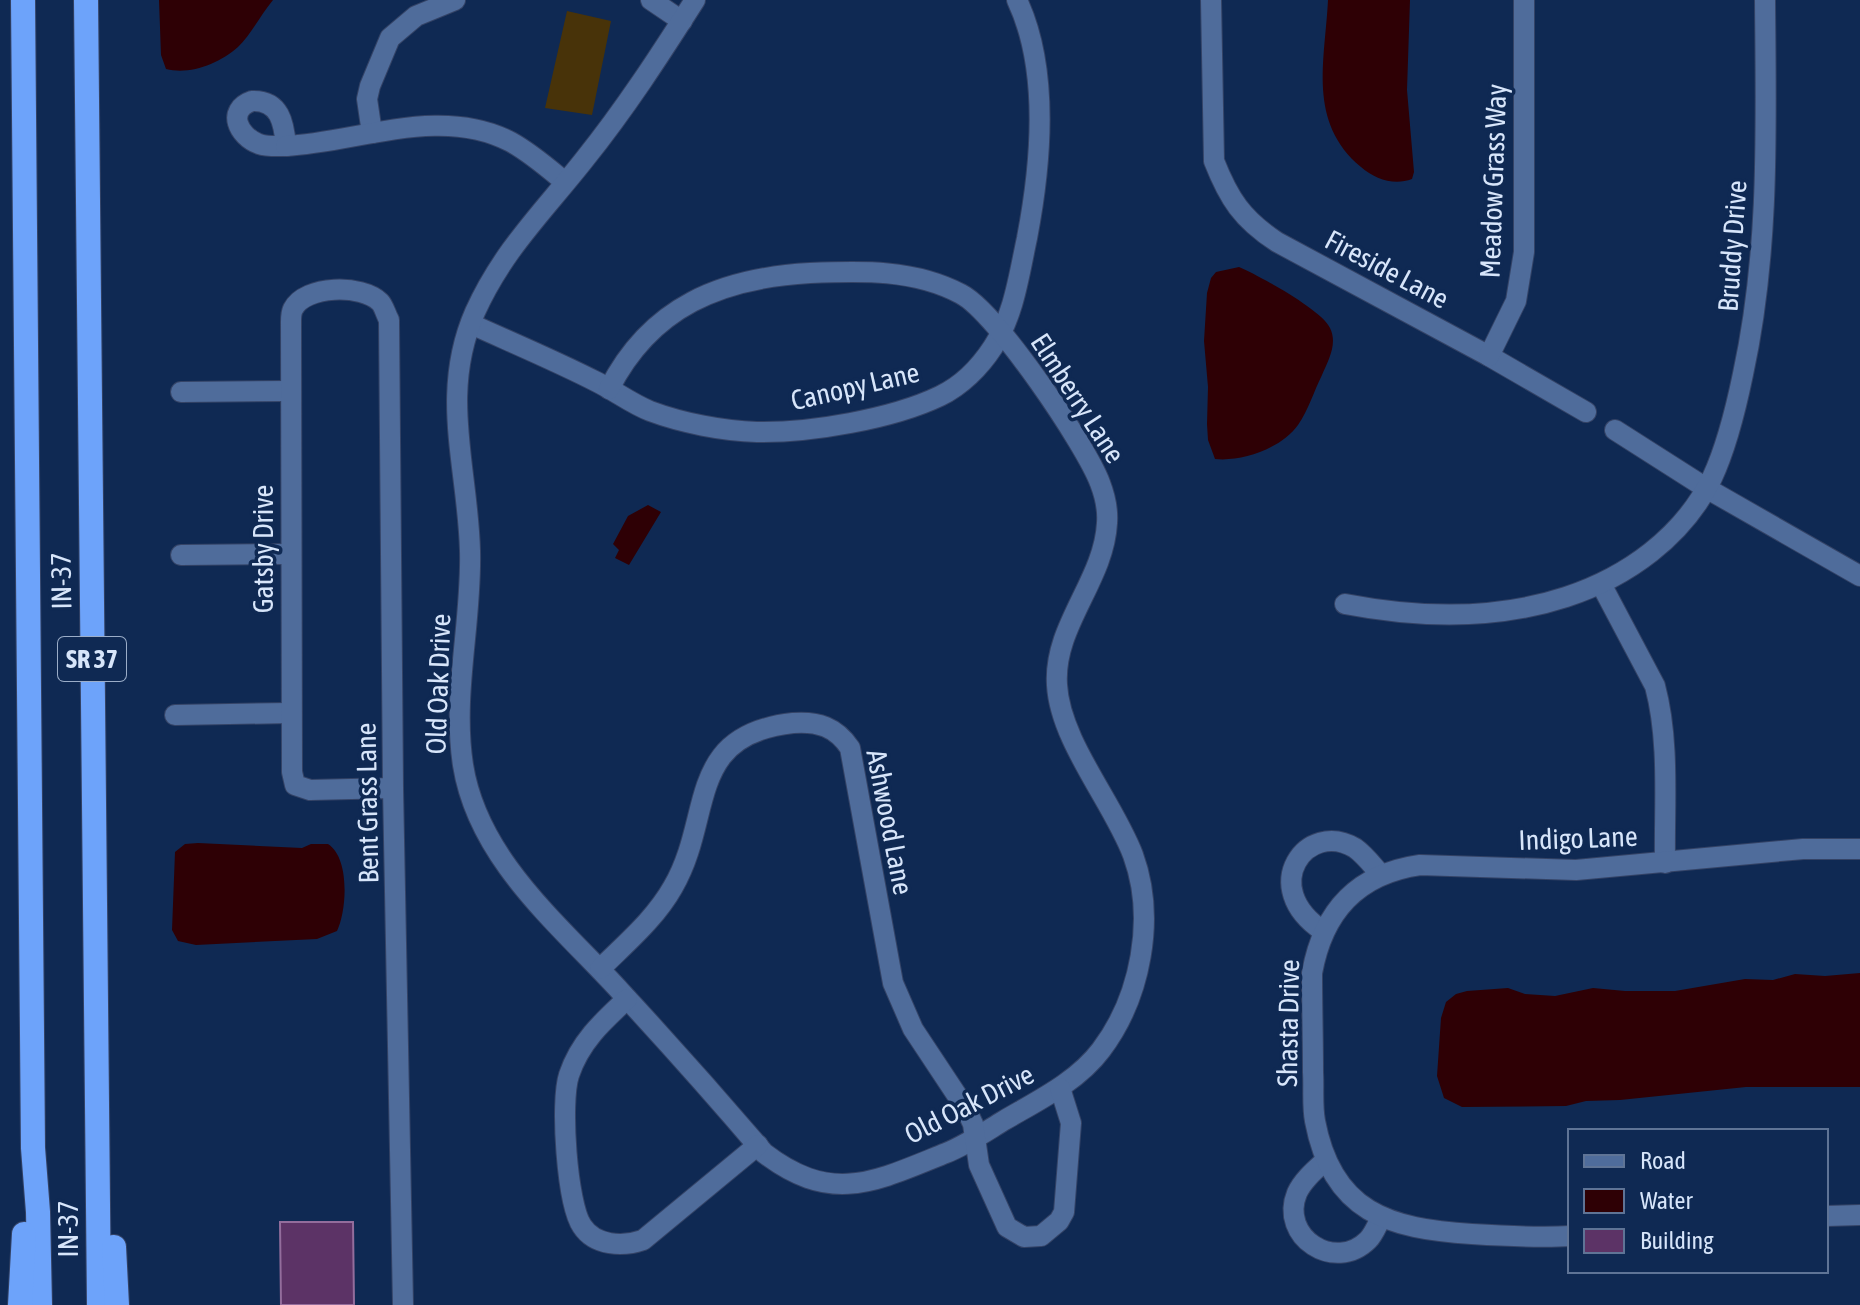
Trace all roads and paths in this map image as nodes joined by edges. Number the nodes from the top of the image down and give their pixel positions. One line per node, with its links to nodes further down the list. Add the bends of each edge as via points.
1 (23, 0): 42 (highway, IN-37 / SR 37)
2 (86, 0): 39 (highway, IN-37 / SR 37)
3 (455, 0): 11 (street, via 416,16 390,38 367,99)
4 (651, 0): 10 (street)
5 (695, 0): 10 (street, Old Oak Drive)
6 (1017, 0): 16 (street, Canopy Lane, via 1032,43 1039,139 1028,234)
7 (1211, 0): 17 (street, Fireside Lane, via 1214,161 1239,211 1277,242)
8 (1524, 0): 17 (street, Meadow Grass Way, via 1524,252 1516,301)
9 (1765, 0): 23 (street, Bruddy Drive, via 1766,176 1759,283 1737,402)
10 (682, 21): 13 (street, Old Oak Drive, via 621,113)
11 (372, 133): 12 (street); 13 (street, via 418,126 479,130 532,154)
12 (286, 146)
13 (565, 182): 15 (street, Old Oak Drive, via 510,248)
14 (380, 302): 19 (street, Gatsby Drive, via 360,291 329,289 303,299 293,309 291,322); 31 (street, Bent Grass Lane, via 389,320 390,355)
15 (471, 324): 18 (street, Canopy Lane); 36 (street, Old Oak Drive, via 463,348 456,430 470,551 460,693 463,766 486,833 522,888)
16 (1001, 332): 18 (street, Canopy Lane, via 967,378 942,395 845,423 787,431 722,428 649,411); 18 (street, Elmberry Lane, via 965,295 912,276 880,271 754,278 726,286 670,317 635,347); 38 (street, Elmberry Lane, via 1087,456 1106,502 1103,549 1067,627 1056,680 1063,719 1134,857 1142,895 1144,929 1135,983 1100,1051)
17 (1489, 356): 21 (street, Fireside Lane)
18 (609, 389)
19 (290, 391): 20 (street); 24 (street, Gatsby Drive)
20 (181, 392)
21 (1586, 412)
22 (1615, 430): 23 (street)
23 (1706, 488): 26 (street); 27 (street, Bruddy Drive, via 1664,541)
24 (291, 554): 25 (street); 29 (street, Gatsby Drive)
25 (181, 555)
26 (1860, 576)
27 (1601, 584): 28 (street, Bruddy Drive, via 1554,601 1478,614 1417,615); 33 (street, via 1658,698)
28 (1345, 604)
29 (290, 713): 30 (street); 31 (street, Gatsby Drive, via 295,785 310,790)
30 (175, 715)
31 (393, 788): 52 (street, Bent Grass Lane)
32 (1860, 849): 33 (street, Indigo Lane, via 1803,849)
33 (1665, 863): 34 (street, Indigo Lane, via 1576,870 1434,864)
34 (1381, 875): 35 (street, Indigo Lane, via 1343,902); 35 (street, Shasta Drive, via 1363,854 1339,843 1318,844 1299,858 1290,878 1292,898 1304,917)
35 (1323, 931): 43 (street, Shasta Drive, via 1312,973 1314,1117)
36 (600, 969): 37 (street, Old Oak Drive); 40 (street, Ashwood Lane, via 645,925 673,887 706,786 728,749 745,735 786,724 806,722 834,730 850,748 893,983 913,1029 966,1109)
37 (627, 999): 41 (street, Old Oak Drive); 41 (street, via 592,1031 568,1077 564,1135 581,1226 616,1245 643,1240)
38 (1060, 1088): 40 (street, Old Oak Drive); 40 (street, Ashwood Lane, via 1071,1123 1064,1212 1041,1236 1024,1237 1007,1227 979,1165)
39 (99, 1128): 50 (highway, IN-37 / SR 37); 51 (highway, via 111,1206)
40 (975, 1138): 41 (street, Old Oak Drive, via 861,1184 838,1186 785,1169)
41 (758, 1145)
42 (33, 1148): 48 (highway); 49 (highway, IN-37 / SR 37)
43 (1326, 1160): 46 (street, Shasta Drive, via 1345,1190); 46 (street, via 1304,1181 1294,1204 1297,1228 1305,1240 1331,1254 1344,1253 1365,1243)
44 (1860, 1215): 45 (street)
45 (1828, 1216)
46 (1381, 1218): 47 (street, Shasta Drive, via 1433,1232)
47 (1568, 1236)
48 (20, 1305)
49 (40, 1305)
50 (99, 1305)
51 (117, 1305)
52 (403, 1305)

